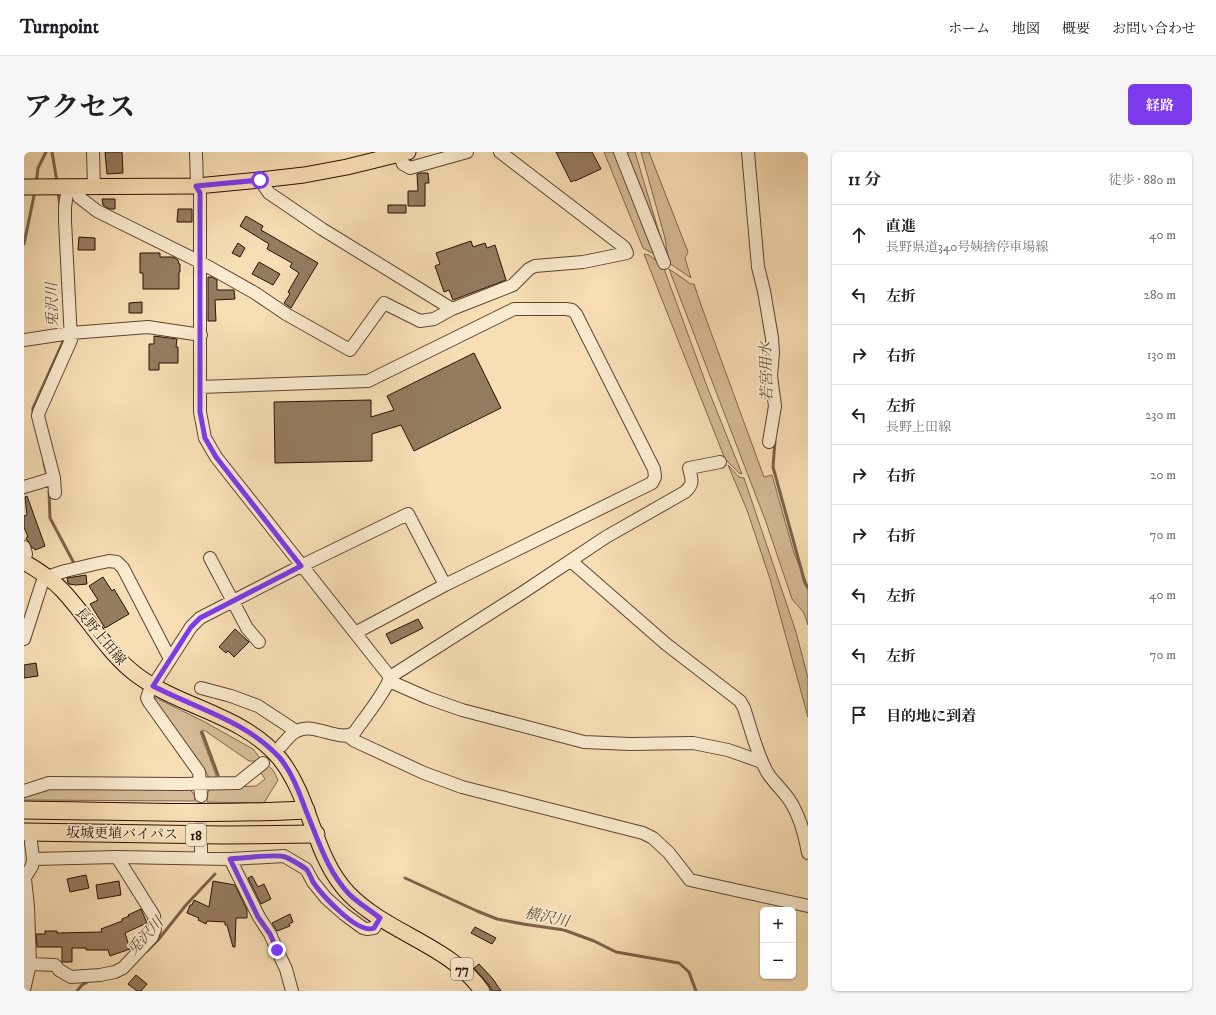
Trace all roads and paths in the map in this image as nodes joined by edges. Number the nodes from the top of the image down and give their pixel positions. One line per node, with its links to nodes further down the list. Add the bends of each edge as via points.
1 (93, 152): 12 (street)
2 (196, 152): 9 (street)
3 (467, 152): 7 (street, via 410,168 403,164)
4 (500, 152): 15 (street, via 602,229 624,247 627,253 583,262 535,266 513,285)
5 (620, 152): 14 (street)
6 (748, 152): 20 (street, via 758,267 772,338 771,376 775,406)
7 (401, 153): 8 (main road, via 347,167)
8 (260, 180): 9 (main road); 15 (street, via 269,193 322,229)
9 (196, 186): 12 (main road); 13 (street, via 200,193)
10 (25, 187): 11 (main road)
11 (70, 187): 12 (main road); 13 (street, via 97,210); 16 (street, via 65,207)
12 (94, 187)
13 (200, 262): 15 (street, via 350,350 384,303 420,321 434,320); 17 (street)
14 (664, 263)
15 (452, 309)
16 (67, 334): 17 (street, via 148,327); 18 (street); 22 (street, via 71,340 38,416)
17 (201, 335): 19 (street)
18 (24, 340)
19 (200, 387): 29 (street, via 201,422 209,446); 31 (street, via 368,382 514,309 572,310 654,469 655,477 652,483)
20 (769, 442)
21 (720, 462): 27 (street, via 689,468 692,482 690,488)
22 (54, 478): 23 (street); 24 (street)
23 (24, 487)
24 (55, 493)
25 (24, 547): 28 (street)
26 (210, 558): 32 (street)
27 (570, 560): 37 (street); 43 (street, via 666,644 740,702)
28 (24, 562): 30 (main road, 長野上田線 / 77)
29 (301, 566): 31 (street, via 408,514); 32 (street); 33 (street)
30 (47, 577): 34 (street, via 42,583); 36 (street, via 95,564 117,562 123,568); 38 (main road, 長野上田線 / 77, via 66,594 115,655)
31 (445, 585): 33 (street)
32 (233, 601): 35 (street, via 247,628); 36 (street, via 200,618)
33 (355, 633): 37 (street)
34 (24, 639)
35 (259, 642)
36 (170, 659): 38 (street)
37 (389, 679): 41 (street, via 354,733); 43 (street, via 428,698 462,710 584,742 693,743)
38 (153, 686): 45 (street, via 147,699 199,772); 49 (main road, 長野上田線 / 77, via 225,719 264,744 286,767)
39 (201, 688): 40 (street, via 258,706)
40 (296, 731): 41 (street, via 310,729); 42 (street)
41 (348, 736): 59 (street, via 424,773 462,787 643,833 654,838 690,880)
42 (281, 746)
43 (762, 762): 53 (street, via 768,774 790,800)
44 (263, 763): 45 (street, via 238,783)
45 (200, 783): 46 (street, via 49,783); 47 (street)
46 (24, 791)
47 (201, 796)
48 (24, 810): 49 (highway, 坂城更埴バイパス / 18)
49 (306, 810): 50 (main road, 長野上田線 / 77)
50 (316, 834): 51 (highway, 坂城更埴バイパス / 18); 60 (main road, 長野上田線 / 77, via 324,856 341,884)
51 (27, 837): 56 (street)
52 (201, 844): 55 (street)
53 (808, 853)
54 (118, 858): 55 (street); 56 (street); 61 (street, via 154,916 155,929 152,937 123,968 115,972 71,977 55,965)
55 (201, 858): 57 (street)
56 (34, 859): 58 (street)
57 (230, 859): 60 (street, via 284,856 306,869 326,898 363,928 374,928); 63 (street, via 258,917 270,934 286,969)
58 (24, 879): 61 (street, via 28,907)
59 (808, 906)
60 (380, 918): 64 (main road, 長野上田線 / 77, via 455,964 473,979)
61 (30, 964): 62 (street)
62 (24, 990)
63 (292, 991)
64 (482, 991)

